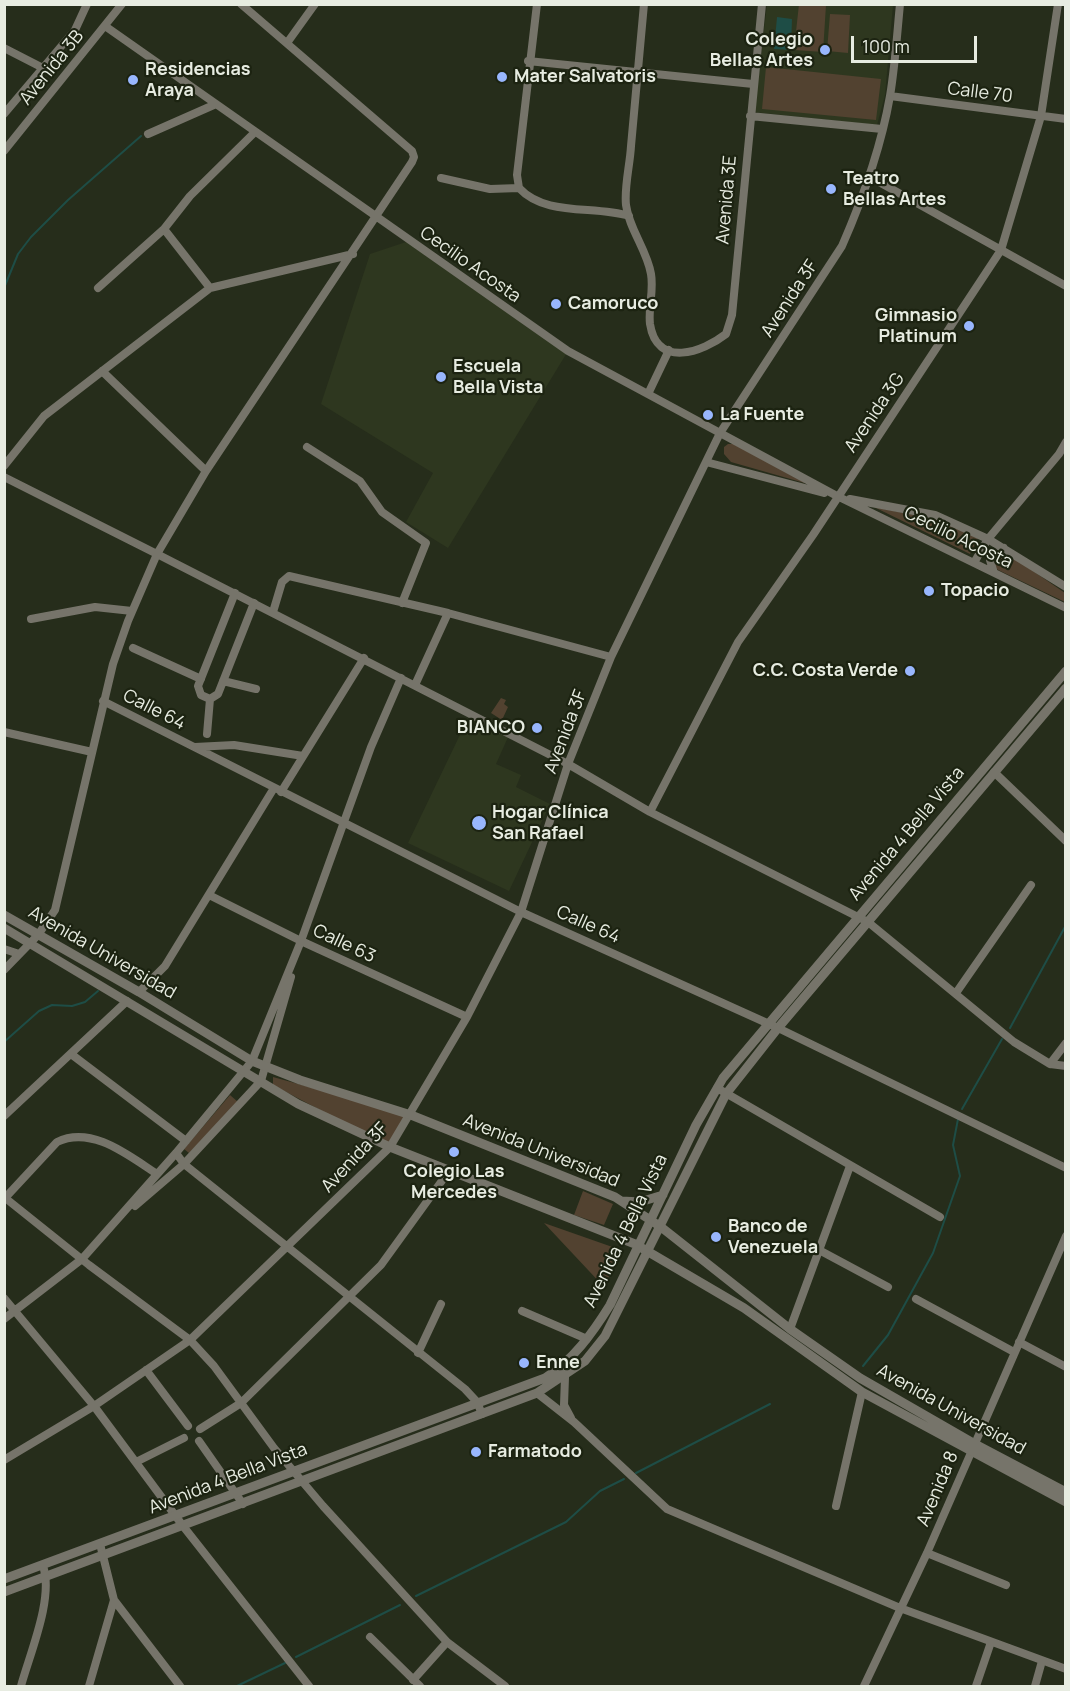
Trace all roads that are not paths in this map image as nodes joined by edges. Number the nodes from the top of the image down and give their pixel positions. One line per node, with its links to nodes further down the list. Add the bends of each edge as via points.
1 (87, 4): 14 (street, via 75,30)
2 (122, 4): 10 (street, Avenida 3B)
3 (241, 4): 11 (street)
4 (315, 4): 11 (street)
5 (537, 4): 13 (street)
6 (644, 4): 15 (street)
7 (762, 4): 16 (street, Avenida 3E)
8 (900, 4): 17 (street, Avenida 3F)
9 (1058, 4): 21 (street, Avenida 3G)
10 (105, 26): 18 (street, Cecilio Acosta); 26 (street, Avenida 3B)
11 (286, 43): 31 (street, via 412,151 412,162)
12 (4, 48): 14 (street)
13 (528, 61): 15 (street); 29 (street)
14 (43, 68): 19 (street)
15 (638, 72): 16 (street); 30 (street, via 626,205)
16 (753, 84): 20 (street, Avenida 3E)
17 (890, 96): 21 (street, Calle 70); 23 (street, Avenida 3F)
18 (216, 104): 24 (street, Cecilio Acosta); 25 (street)
19 (4, 114)
20 (750, 116): 23 (street); 38 (street, Avenida 3E, via 726,334 696,352 682,354)
21 (1041, 116): 22 (street, Calle 70); 33 (street, Avenida 3G)
22 (1065, 119)
23 (882, 129): 27 (street, Avenida 3F)
24 (255, 132): 31 (street, Cecilio Acosta); 32 (street, via 190,196)
25 (148, 134)
26 (4, 151)
27 (870, 177): 33 (street); 41 (street, Avenida 3F, via 842,246)
28 (441, 178): 29 (street, via 490,189)
29 (519, 188): 30 (street, via 537,203)
30 (629, 216): 38 (street, via 649,265 652,333)
31 (375, 218): 34 (street); 40 (street, Cecilio Acosta, via 568,351)
32 (164, 230): 36 (street); 37 (street)
33 (1000, 250): 35 (street); 48 (street, Avenida 3G)
34 (353, 254): 37 (street); 46 (street)
35 (1065, 286)
36 (98, 288)
37 (210, 288): 39 (street)
38 (669, 350): 40 (street)
39 (102, 371): 45 (street, via 44,416); 46 (street)
40 (648, 394): 41 (street, Cecilio Acosta)
41 (720, 433): 44 (street, Avenida 3F); 48 (street, Cecilio Acosta)
42 (1065, 442): 49 (street)
43 (307, 447): 57 (street, via 360,481 382,512 426,543)
44 (706, 462): 48 (street); 64 (street, Avenida 3F)
45 (4, 465)
46 (206, 471): 51 (street)
47 (4, 477): 51 (street)
48 (837, 496): 49 (street, Cecilio Acosta, via 935,516); 52 (street, Cecilio Acosta); 83 (street, Avenida 3G, via 738,642)
49 (988, 539): 50 (street, Cecilio Acosta); 52 (street)
50 (1004, 548): 53 (street, via 992,553); 54 (street, Cecilio Acosta)
51 (157, 554): 55 (street); 59 (street)
52 (975, 561): 53 (street, Cecilio Acosta)
53 (993, 570): 58 (street, Cecilio Acosta)
54 (1065, 587)
55 (234, 593): 56 (street); 68 (street)
56 (254, 603): 60 (street); 69 (street)
57 (402, 603): 60 (street, via 290,576 282,582); 61 (street)
58 (1065, 608)
59 (132, 611): 62 (street, via 94,608); 74 (street)
60 (273, 612): 65 (street)
61 (448, 613): 64 (street); 70 (street)
62 (31, 619)
63 (133, 648): 68 (street)
64 (611, 657): 80 (street, Avenida 3F)
65 (364, 658): 67 (street); 79 (street)
66 (1065, 671): 90 (street, Avenida 4 Bella Vista)
67 (401, 678): 70 (street); 84 (street)
68 (201, 679): 73 (street, via 199,692)
69 (223, 681): 72 (street); 73 (street, via 218,694)
70 (415, 685): 80 (street)
71 (1065, 688): 81 (street, Avenida 4 Bella Vista)
72 (256, 689)
73 (210, 699): 76 (street)
74 (103, 701): 77 (street, Calle 64); 78 (street)
75 (4, 732): 78 (street)
76 (207, 734)
77 (194, 747): 79 (street, via 234,745); 82 (street, Calle 64)
78 (92, 752): 93 (street, via 55,910)
79 (303, 756): 82 (street)
80 (568, 764): 83 (street); 88 (street, Avenida 3F)
81 (994, 772): 85 (street); 91 (street, Avenida 4 Bella Vista)
82 (277, 790): 84 (street, Calle 64); 87 (street)
83 (650, 812): 90 (street)
84 (343, 820): 88 (street, Calle 64); 94 (street)
85 (1065, 841)
86 (1031, 885): 100 (street)
87 (209, 895): 94 (street, Calle 63); 99 (street, via 165,966)
88 (522, 912): 102 (street, Avenida 3F); 103 (street, Calle 64)
89 (4, 915): 93 (street, Avenida Universidad)
90 (859, 917): 91 (street); 103 (street, Avenida 4 Bella Vista)
91 (868, 922): 100 (street); 104 (street, Avenida 4 Bella Vista)
92 (4, 928): 95 (street, Avenida Universidad)
93 (38, 935): 95 (street); 99 (street, Avenida Universidad)
94 (301, 941): 102 (street, Calle 63); 107 (street); 110 (street)
95 (30, 942): 97 (street); 101 (street, Avenida Universidad)
96 (4, 949): 97 (street)
97 (19, 954): 98 (street)
98 (4, 970)
99 (139, 992): 107 (street, Avenida Universidad)
100 (956, 993): 108 (street, via 1014,1042)
101 (127, 1001): 106 (street); 111 (street, Avenida Universidad)
102 (467, 1017): 115 (street, Avenida 3F)
103 (768, 1023): 104 (street, Calle 64); 113 (street, Avenida 4 Bella Vista)
104 (778, 1028): 114 (street, Avenida 4 Bella Vista); 122 (street, Calle 64)
105 (1065, 1043): 108 (street)
106 (71, 1054): 116 (street); 117 (street)
107 (252, 1061): 110 (street, Avenida Universidad); 111 (street)
108 (1050, 1064): 109 (street)
109 (1065, 1066)
110 (266, 1067): 112 (street); 115 (street, Avenida Universidad)
111 (244, 1071): 112 (street, Avenida Universidad); 117 (street)
112 (261, 1081): 118 (street, Avenida Universidad, via 298,1104); 120 (street)
113 (717, 1088): 114 (street); 125 (street, Avenida 4 Bella Vista)
114 (726, 1095): 121 (street); 131 (street, Avenida 4 Bella Vista)
115 (411, 1115): 118 (street, Avenida 3F); 127 (street, Avenida Universidad)
116 (4, 1116)
117 (186, 1141): 119 (street)
118 (390, 1147): 123 (street, Avenida Universidad); 134 (street, Avenida 3F)
119 (176, 1153): 120 (street); 124 (street)
120 (184, 1164): 130 (street); 134 (street)
121 (850, 1166): 128 (street); 135 (street)
122 (1065, 1168)
123 (449, 1171): 133 (street, Avenida Universidad); 139 (street, via 381,1265)
124 (157, 1174): 126 (street, via 112,1145 84,1137 66,1138 57,1142); 130 (street)
125 (663, 1195): 127 (street, via 640,1202); 129 (street, Avenida 4 Bella Vista)
126 (5, 1197): 137 (street)
127 (621, 1202): 129 (street, Avenida Universidad)
128 (940, 1217)
129 (651, 1221): 131 (street, Avenida Universidad); 133 (street, Avenida 4 Bella Vista)
130 (115, 1223): 137 (street)
131 (661, 1227): 136 (street, Avenida 4 Bella Vista); 146 (street, Avenida Universidad)
132 (1065, 1236): 149 (street, Avenida 8)
133 (638, 1246): 136 (street, Avenida Universidad); 147 (street, Avenida 4 Bella Vista, via 610,1305)
134 (288, 1249): 139 (street); 148 (street, Avenida 3F)
135 (819, 1250): 138 (street); 146 (street)
136 (648, 1252): 154 (street, Avenida 4 Bella Vista, via 605,1336 585,1361); 155 (street, Avenida Universidad, via 744,1308)
137 (82, 1259): 144 (street); 148 (street)
138 (888, 1287)
139 (347, 1296): 151 (street); 158 (street)
140 (4, 1298): 144 (street)
141 (916, 1299): 150 (street)
142 (441, 1304): 151 (street)
143 (522, 1311): 147 (street)
144 (16, 1312): 145 (street); 159 (street)
145 (4, 1319)
146 (790, 1329): 168 (street, Avenida Universidad)
147 (587, 1339): 157 (street, Avenida 4 Bella Vista, via 561,1368 544,1378)
148 (190, 1340): 153 (street, Avenida 3F); 158 (street)
149 (1019, 1342): 150 (street, Avenida 8); 152 (street)
150 (1014, 1352): 168 (street, Avenida 8)
151 (418, 1353): 157 (street)
152 (1065, 1367)
153 (146, 1370): 159 (street, Avenida 3F); 162 (street)
154 (565, 1377): 156 (street, Avenida 4 Bella Vista); 161 (street, via 564,1405)
155 (862, 1392): 168 (street, Avenida Universidad); 177 (street)
156 (537, 1393): 160 (street, Avenida 4 Bella Vista); 161 (street)
157 (477, 1402): 160 (street); 164 (street, Avenida 4 Bella Vista)
158 (241, 1403): 163 (street); 171 (street)
159 (94, 1406): 169 (street, Avenida 3F); 170 (street)
160 (482, 1414): 167 (street, Avenida 4 Bella Vista)
161 (574, 1422): 189 (street, via 667,1509)
162 (188, 1426): 163 (street); 165 (street)
163 (200, 1429): 166 (street)
164 (386, 1437): 167 (street); 171 (street, Avenida 4 Bella Vista)
165 (184, 1438): 166 (street, via 191,1443); 170 (street)
166 (199, 1441): 174 (street)
167 (390, 1448): 172 (street, Avenida 4 Bella Vista)
168 (971, 1448): 173 (street, Avenida Universidad); 175 (street, Avenida Universidad); 181 (street, Avenida 8)
169 (4, 1460)
170 (136, 1462): 178 (street)
171 (294, 1472): 172 (street); 174 (street, Avenida 4 Bella Vista)
172 (302, 1482): 176 (street, Avenida 4 Bella Vista); 191 (street)
173 (1065, 1492)
174 (237, 1493): 176 (street); 178 (street, Avenida 4 Bella Vista)
175 (1065, 1502)
176 (243, 1504): 179 (street, Avenida 4 Bella Vista)
177 (836, 1506)
178 (176, 1516): 179 (street); 180 (street, Avenida 4 Bella Vista)
179 (183, 1526): 182 (street, Avenida 4 Bella Vista); 199 (street)
180 (100, 1544): 182 (street); 183 (street, Avenida 4 Bella Vista)
181 (927, 1553): 186 (street); 189 (street, Avenida 8)
182 (103, 1555): 184 (street, Avenida 4 Bella Vista); 188 (street)
183 (43, 1566): 184 (street); 185 (street, Avenida 4 Bella Vista)
184 (46, 1576): 187 (street, Avenida 4 Bella Vista); 196 (street, via 46,1594)
185 (4, 1579)
186 (1006, 1585)
187 (4, 1592)
188 (114, 1600): 197 (street); 198 (street)
189 (900, 1608): 192 (street); 202 (street, Avenida 8)
190 (370, 1637): 195 (street)
191 (447, 1641): 195 (street); 201 (street)
192 (991, 1642): 193 (street); 203 (street)
193 (1042, 1661): 194 (street); 204 (street)
194 (1065, 1670)
195 (413, 1680): 200 (street)
196 (21, 1686)
197 (89, 1686)
198 (180, 1686)
199 (309, 1686)
200 (420, 1686)
201 (505, 1686)
202 (864, 1686)
203 (976, 1686)
204 (1035, 1686)

